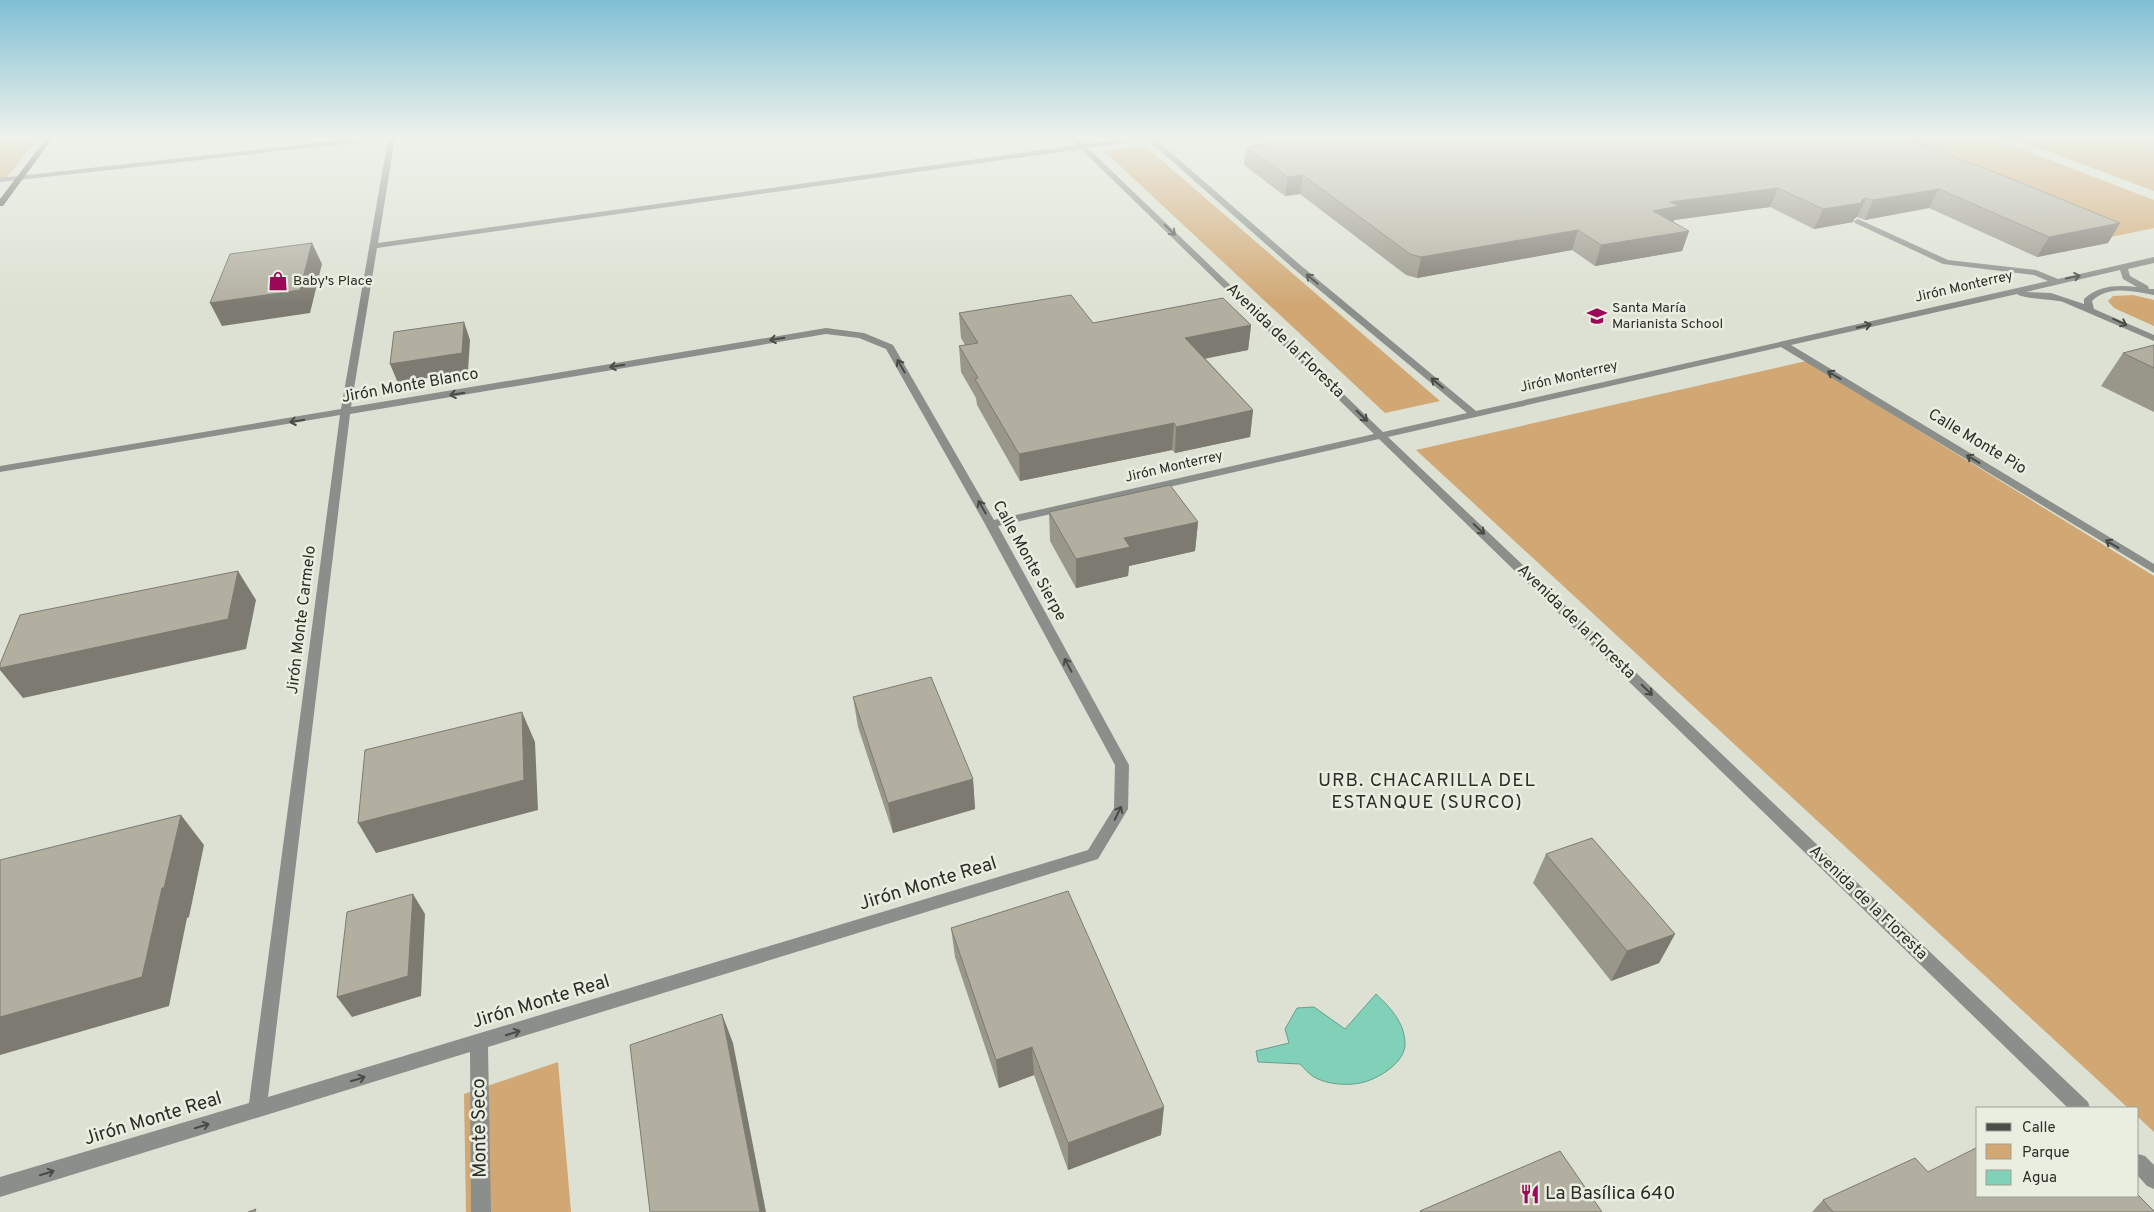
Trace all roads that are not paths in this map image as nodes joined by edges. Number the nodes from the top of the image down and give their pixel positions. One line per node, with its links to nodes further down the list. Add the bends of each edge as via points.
1 (8, 193): 6 (main road)
2 (382, 193): 8 (street, Jirón Monte Carmelo)
3 (756, 193): 8 (street)
4 (1130, 193): 20 (street, Avenida de la Floresta, one-way to 20)
5 (1212, 193): 19 (street, one-way to 5)
6 (0, 204)
7 (1858, 221): 11 (street, via 1946,262 2036,273)
8 (372, 246): 18 (street, Jirón Monte Carmelo)
9 (2154, 260): 10 (street, Jirón Monterrey)
10 (2123, 267): 11 (street, Jirón Monterrey, one-way to 10); 12 (street, via 2126,277)
11 (2055, 281): 13 (street, Jirón Monterrey)
12 (2154, 292): 14 (street, via 2134,289 2101,291 2088,301)
13 (2006, 293): 14 (street, via 2052,296); 17 (street, Jirón Monterrey, one-way to 13)
14 (2090, 308): 16 (street, one-way to 16)
15 (826, 331): 18 (street, Jirón Monte Blanco, one-way to 18); 22 (street, Calle Monte Sierpe, one-way to 15, via 890,347 862,335)
16 (2154, 338)
17 (1782, 344): 19 (street, Jirón Monterrey); 23 (street, Calle Monte Pio, one-way to 17)
18 (345, 413): 21 (street, Jirón Monte Blanco, one-way to 21); 27 (street, Jirón Monte Carmelo)
19 (1474, 414): 20 (street, Jirón Monterrey)
20 (1382, 435): 22 (street, Jirón Monterrey); 26 (street, Avenida de la Floresta, one-way to 26)
21 (0, 469)
22 (991, 524): 24 (street, Calle Monte Sierpe, one-way to 22, via 1121,809 1122,765)
23 (2154, 569)
24 (1093, 855): 25 (street, Jirón Monte Real, one-way to 24)
25 (479, 1043): 27 (street, Jirón Monte Real, one-way to 25); 31 (street, Monte Seco)
26 (2079, 1107)
27 (256, 1109): 30 (street, Jirón Monte Real, one-way to 27)
28 (2139, 1165): 29 (street)
29 (2154, 1179)
30 (0, 1188)
31 (481, 1212)

